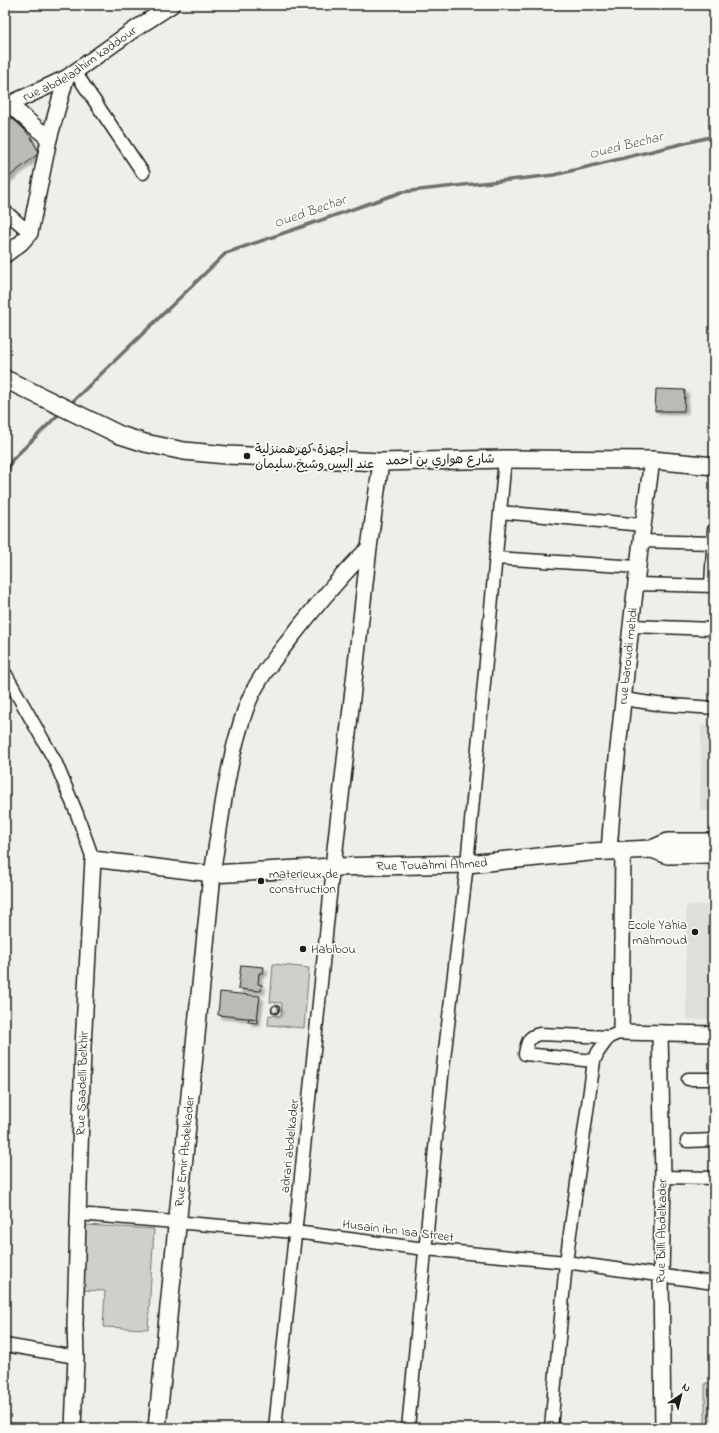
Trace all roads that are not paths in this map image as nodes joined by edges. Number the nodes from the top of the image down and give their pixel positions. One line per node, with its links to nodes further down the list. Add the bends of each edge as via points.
1 (163, 7): 2 (street, rue abdeladhim kaddour)
2 (71, 75): 3 (street, rue abdeladhim kaddour); 4 (street); 5 (street)
3 (7, 105): 4 (street)
4 (49, 139): 7 (street)
5 (142, 173)
6 (5, 211): 7 (street)
7 (30, 232): 8 (street, via 21,243)
8 (5, 255)
9 (5, 379): 12 (main road, شارع هواري بن أحمد, via 120,436 145,443 226,455)
10 (505, 459): 11 (main road, شارع هواري بن أحمد); 12 (main road, شارع هواري بن أحمد); 14 (street)
11 (652, 460): 13 (main road, شارع هواري بن أحمد); 15 (street, rue baroudi mehdi)
12 (381, 462): 19 (street)
13 (714, 466)
14 (500, 512): 15 (street); 20 (street)
15 (643, 525): 17 (street, rue baroudi mehdi)
16 (714, 530): 18 (street)
17 (641, 541): 18 (street); 21 (street, rue baroudi mehdi)
18 (713, 543): 23 (street)
19 (369, 548): 35 (street); 36 (street, via 306,618 260,677 245,710 232,753)
20 (496, 558): 21 (street); 34 (street)
21 (638, 567): 22 (street, rue baroudi mehdi)
22 (637, 584): 23 (street); 24 (street, rue baroudi mehdi)
23 (713, 586)
24 (631, 626): 25 (street); 27 (street, rue baroudi mehdi)
25 (714, 629)
26 (5, 673): 33 (street, via 55,761)
27 (624, 699): 28 (street); 31 (street, rue baroudi mehdi, via 614,786)
28 (714, 708)
29 (714, 842): 30 (main road, via 668,842)
30 (652, 849): 31 (main road, Rue Touahmi Ahmed); 32 (main road, via 668,854)
31 (616, 851): 34 (main road, Rue Touahmi Ahmed); 38 (street, rue baroudi mehdi)
32 (714, 854)
33 (94, 858): 36 (street); 47 (street, Rue Saadelli Belkhir, via 83,1047)
34 (467, 864): 35 (main road, Rue Touahmi Ahmed); 50 (street, via 444,1060)
35 (332, 867): 36 (main road, Rue Touahmi Ahmed); 49 (street, adrari abdelkader)
36 (212, 874): 48 (main road, Rue Emir Abdelkader)
37 (660, 1033): 38 (street); 39 (street); 45 (street, Rue Billi Abdelkader)
38 (615, 1034): 40 (street, via 598,1052); 40 (street, via 540,1034 531,1036 526,1044 525,1054)
39 (714, 1034)
40 (594, 1061): 51 (street)
41 (688, 1079): 42 (street)
42 (714, 1079)
43 (687, 1140): 44 (street)
44 (714, 1140)
45 (663, 1177): 46 (street); 52 (street, Rue Billi Abdelkader)
46 (714, 1178)
47 (78, 1214): 48 (street, Husain ibn Isa Street); 55 (street, Rue Saadelli Belkhir)
48 (176, 1222): 49 (street, Husain ibn Isa Street); 57 (main road, Rue Emir Abdelkader)
49 (295, 1232): 50 (street, Husain ibn Isa Street); 58 (street, adrari abdelkader)
50 (426, 1249): 51 (street, Husain ibn Isa Street); 59 (street)
51 (566, 1262): 52 (street, Husain ibn Isa Street); 60 (street)
52 (661, 1276): 53 (street, Husain ibn Isa Street); 61 (street, Rue Billi Abdelkader)
53 (714, 1283)
54 (5, 1345): 55 (street)
55 (76, 1357): 56 (street, Rue Saadelli Belkhir)
56 (73, 1428)
57 (156, 1428)
58 (276, 1428)
59 (408, 1428)
60 (551, 1428)
61 (663, 1428)

